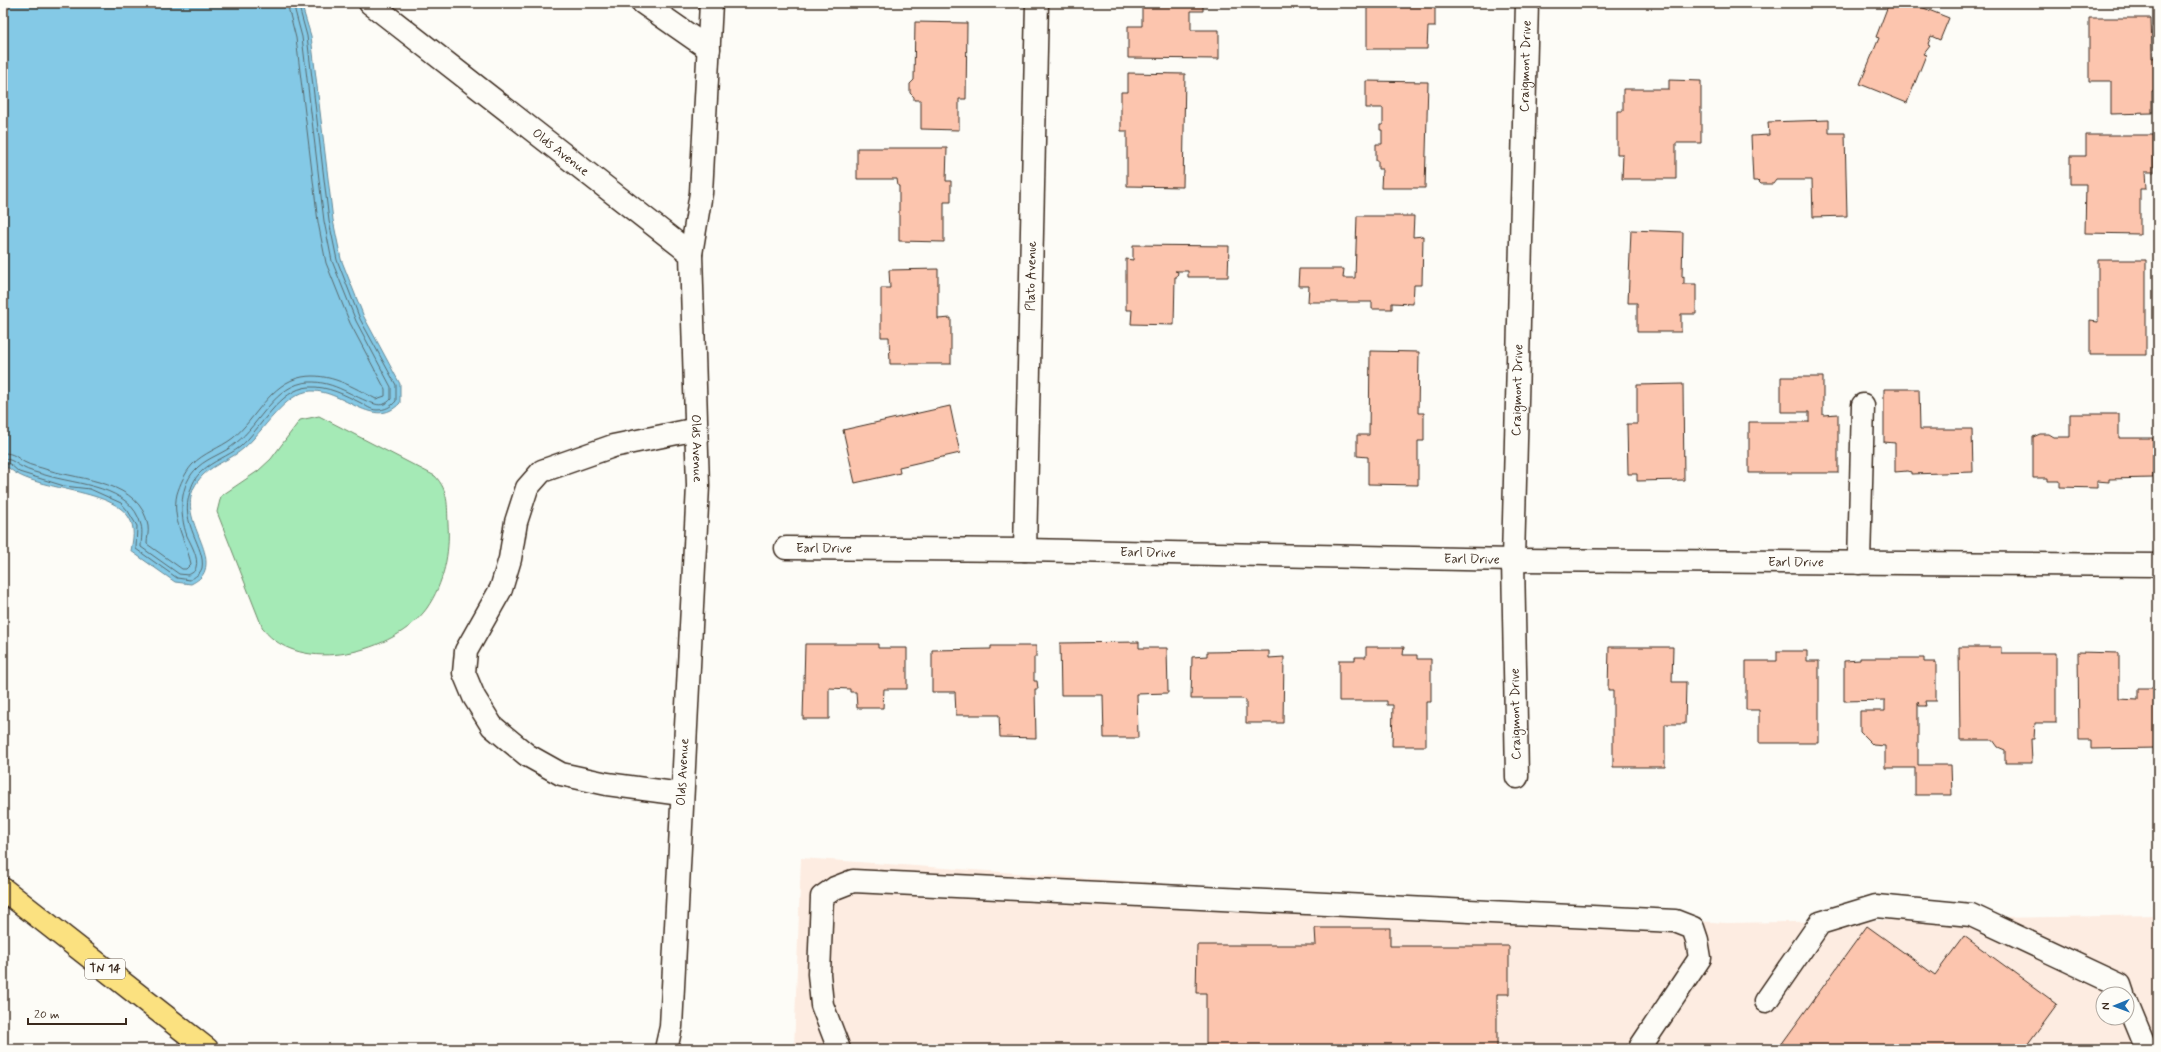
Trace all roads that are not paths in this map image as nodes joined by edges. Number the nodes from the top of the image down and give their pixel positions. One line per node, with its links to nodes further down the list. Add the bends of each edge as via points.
1 (370, 3): 7 (street, Olds Avenue)
2 (643, 3): 6 (street)
3 (712, 3): 6 (street)
4 (1037, 3): 11 (street, Plato Avenue)
5 (1527, 3): 12 (street, Craigmont Drive)
6 (709, 49): 7 (street, via 701,193)
7 (691, 254): 9 (street, Olds Avenue)
8 (1863, 405): 13 (street)
9 (697, 429): 16 (street, Olds Avenue, via 698,486); 16 (street, via 613,446 542,471 527,488 516,522 510,559 501,589 466,651 464,672 474,697 492,726 526,754 561,774 607,784)
10 (786, 548): 11 (street, Earl Drive)
11 (1025, 550): 12 (street, Earl Drive)
12 (1513, 560): 13 (street, Earl Drive); 15 (street, Craigmont Drive)
13 (1859, 563): 14 (street, Earl Drive)
14 (2158, 566)
15 (1517, 777)
16 (681, 794): 22 (street, Olds Avenue, via 671,1027)
17 (3, 889): 21 (main road, TN 14)
18 (2120, 986): 19 (street, via 1970,915 1876,906 1820,923)
19 (1766, 1001)
20 (2135, 1022): 25 (street)
21 (207, 1049)
22 (666, 1049)
23 (839, 1049): 24 (street, via 822,1005 819,974 822,897 835,888 853,881 1675,921 1693,928 1700,958)
24 (1639, 1049)
25 (2146, 1049)

